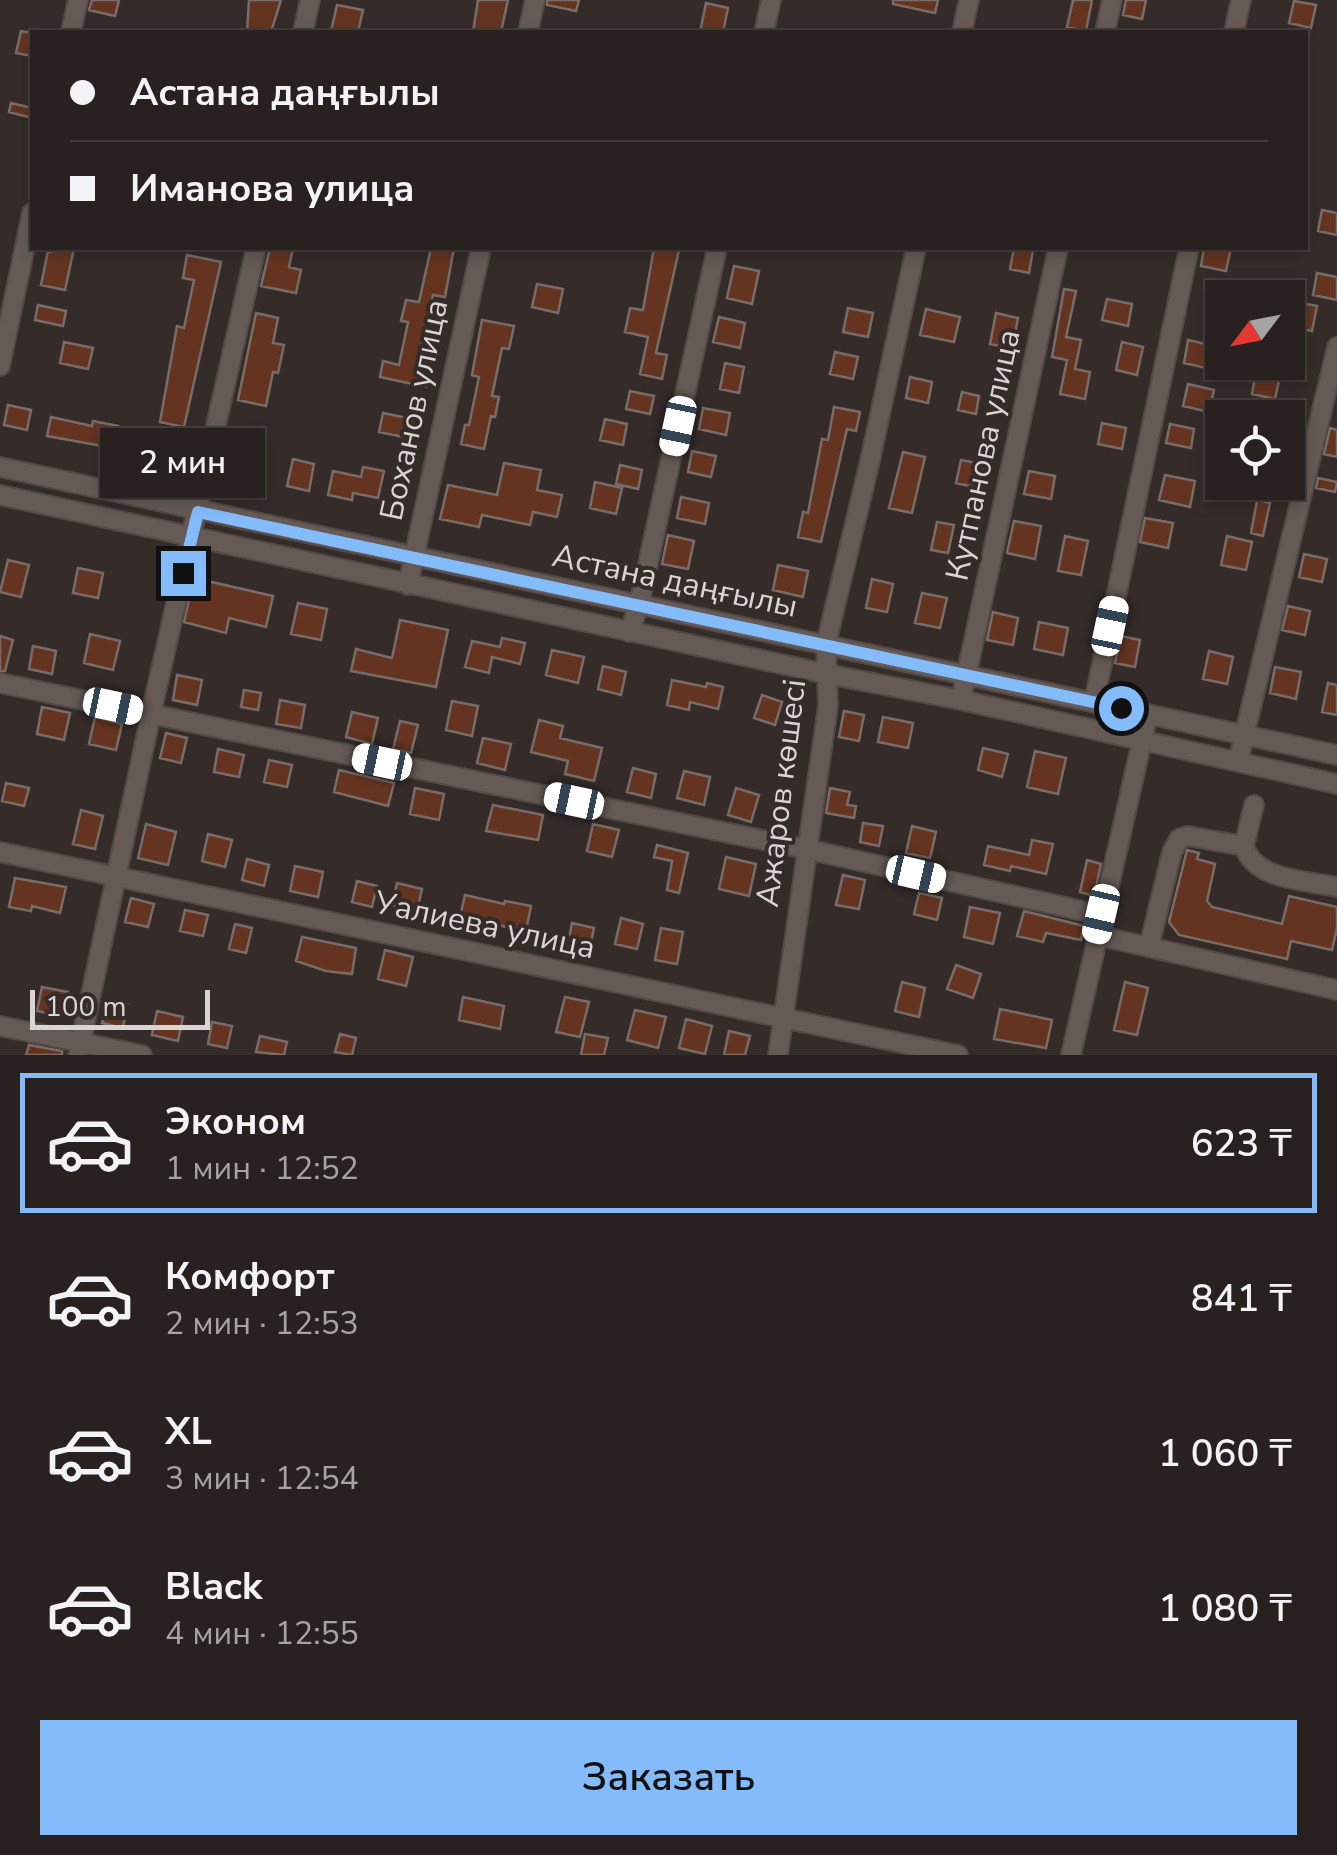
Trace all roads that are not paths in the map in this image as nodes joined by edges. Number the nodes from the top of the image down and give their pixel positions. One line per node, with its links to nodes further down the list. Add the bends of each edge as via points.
1 (78, 0): 8 (street)
2 (310, 0): 9 (street)
3 (535, 0): 10 (street)
4 (771, 0): 11 (street)
5 (968, 0): 12 (street)
6 (1112, 0): 13 (street)
7 (1241, 0): 14 (street)
8 (71, 30)
9 (303, 30)
10 (528, 30)
11 (764, 30)
12 (962, 30)
13 (1104, 30)
14 (1234, 30)
15 (30, 224): 23 (street)
16 (256, 250): 26 (street)
17 (480, 250): 28 (street, Боханов улица)
18 (717, 250): 30 (street)
19 (916, 250): 32 (street, Ажаров көшесі)
20 (1058, 250): 34 (street, Кутпанова улица)
21 (1189, 250): 37 (street)
22 (1337, 348): 40 (street)
23 (0, 366)
24 (0, 467): 26 (street, Астана даңғылы)
25 (0, 496): 27 (street, Астана даңғылы)
26 (198, 512): 27 (street); 28 (street, Астана даңғылы)
27 (191, 538): 29 (street, Астана даңғылы); 38 (street)
28 (413, 556): 29 (street, Боханов улица); 30 (street, Астана даңғылы)
29 (408, 585): 31 (street, Астана даңғылы)
30 (639, 605): 31 (street); 32 (street, Астана даңғылы)
31 (629, 632): 33 (street, Астана даңғылы)
32 (826, 644): 33 (street, Ажаров көшесі); 34 (street, Астана даңғылы)
33 (826, 674): 36 (street, Астана даңғылы); 47 (street, Ажаров көшесі, via 828,706)
34 (966, 674): 36 (street, Кутпанова улица); 37 (street, Астана даңғылы)
35 (0, 683): 38 (street)
36 (961, 700): 41 (street, Астана даңғылы)
37 (1094, 702): 39 (street, Астана даңғылы)
38 (151, 714): 47 (street); 49 (street)
39 (1148, 714): 40 (street, Астана даңғылы); 41 (street)
40 (1244, 735): 42 (street, Астана даңғылы); 43 (street)
41 (1142, 741): 43 (street, Астана даңғылы); 51 (street)
42 (1337, 755)
43 (1238, 762): 44 (street, Астана даңғылы)
44 (1337, 784)
45 (1254, 805): 46 (street)
46 (1244, 846): 50 (street, via 1265,872); 53 (street, via 1188,836 1175,844)
47 (806, 849): 51 (street); 55 (street, Ажаров көшесі)
48 (0, 852): 49 (street, Уалиева улица)
49 (115, 875): 55 (street, Уалиева улица); 57 (street)
50 (1337, 886)
51 (1101, 914): 52 (street)
52 (1096, 935): 53 (street); 61 (street)
53 (1148, 947): 54 (street)
54 (1337, 990)
55 (782, 1019): 59 (street, Ажаров көшесі); 60 (street, Уалиева улица)
56 (0, 1026): 57 (street)
57 (80, 1048): 58 (street)
58 (142, 1055)
59 (778, 1055)
60 (958, 1055)
61 (1071, 1055)

